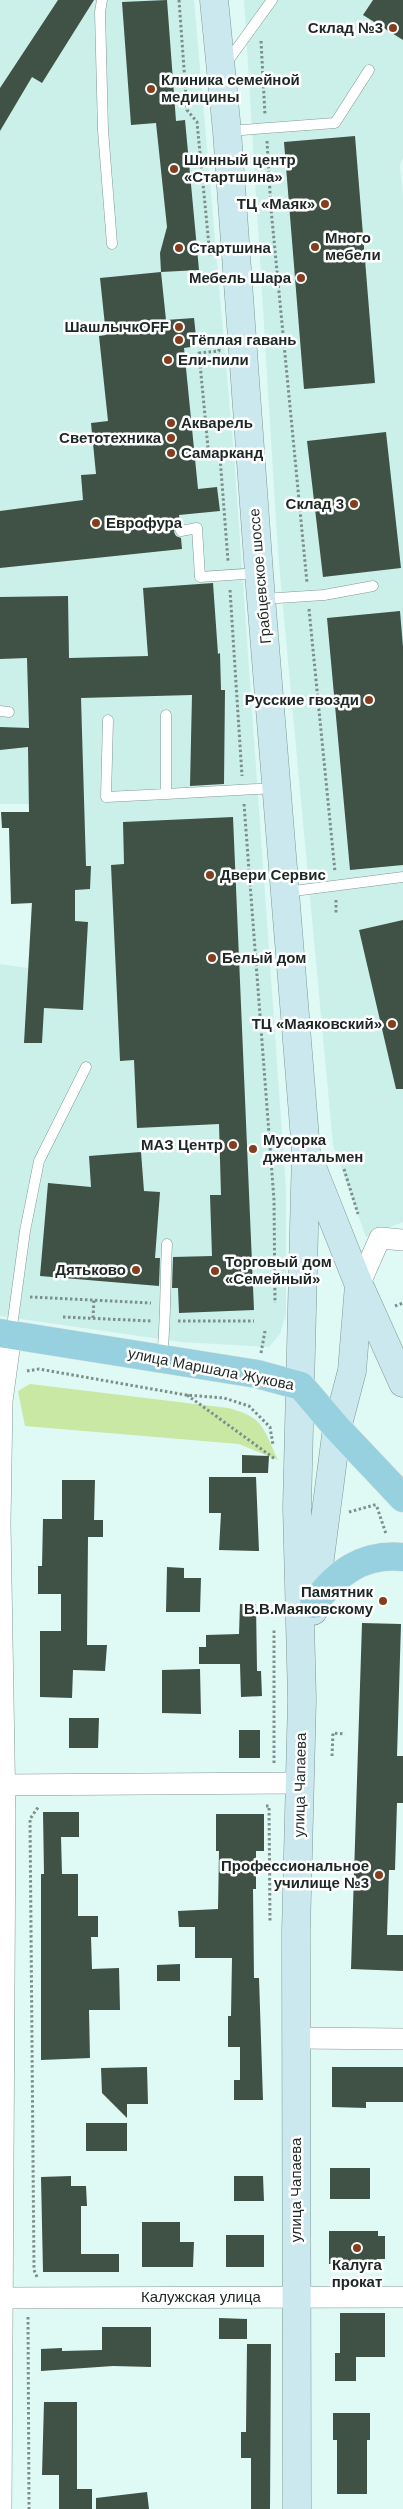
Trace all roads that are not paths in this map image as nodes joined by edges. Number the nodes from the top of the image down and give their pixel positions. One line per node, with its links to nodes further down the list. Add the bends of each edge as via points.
1 (102, 0): 7 (lane, via 103,130)
2 (214, 0): 5 (main road, Грабцевское шоссе)
3 (272, 0): 5 (lane)
4 (369, 70): 6 (lane, via 334,123)
5 (220, 72): 6 (main road, Грабцевское шоссе)
6 (227, 131): 9 (main road, Грабцевское шоссе)
7 (112, 244)
8 (181, 531): 9 (lane, via 197,528 200,577 229,575)
9 (260, 586): 10 (lane, via 308,595); 13 (main road, Грабцевское шоссе)
10 (373, 586)
11 (166, 715): 14 (lane)
12 (108, 720): 14 (lane, via 106,797)
13 (278, 788): 14 (lane); 16 (main road, Грабцевское шоссе)
14 (166, 794)
15 (403, 877): 16 (lane)
16 (285, 892): 18 (main road, Грабцевское шоссе)
17 (86, 1067): 24 (lane, via 40,1161 25,1231 16,1297)
18 (306, 1151): 23 (main road); 27 (main road, улица Чапаева)
19 (403, 1228): 20 (street)
20 (380, 1238): 21 (street); 23 (street)
21 (403, 1240)
22 (167, 1244): 25 (lane)
23 (359, 1284): 26 (main road); 28 (main road, via 352,1371)
24 (5, 1334): 25 (main road, улица Маршала Жукова); 30 (street)
25 (162, 1358): 27 (main road, улица Маршала Жукова, via 257,1374)
26 (403, 1383)
27 (301, 1386): 28 (main road, улица Маршала Жукова); 33 (main road, улица Чапаева, via 297,1507)
28 (337, 1428): 29 (main road, улица Маршала Жукова); 32 (main road)
29 (403, 1498)
30 (0, 1523): 35 (street)
31 (403, 1557): 32 (main road, via 371,1559 351,1567 329,1583)
32 (314, 1604): 33 (main road)
33 (302, 1699): 34 (main road, улица Чапаева)
34 (301, 1783): 35 (street); 36 (main road, улица Чапаева)
35 (2, 1785): 40 (street)
36 (296, 2038): 37 (street); 38 (main road, улица Чапаева)
37 (403, 2038)
38 (296, 2297): 39 (street, Калужская улица); 40 (street, Калужская улица); 42 (main road, улица Чапаева)
39 (403, 2297)
40 (1, 2298): 41 (street)
41 (1, 2509)
42 (298, 2509)

